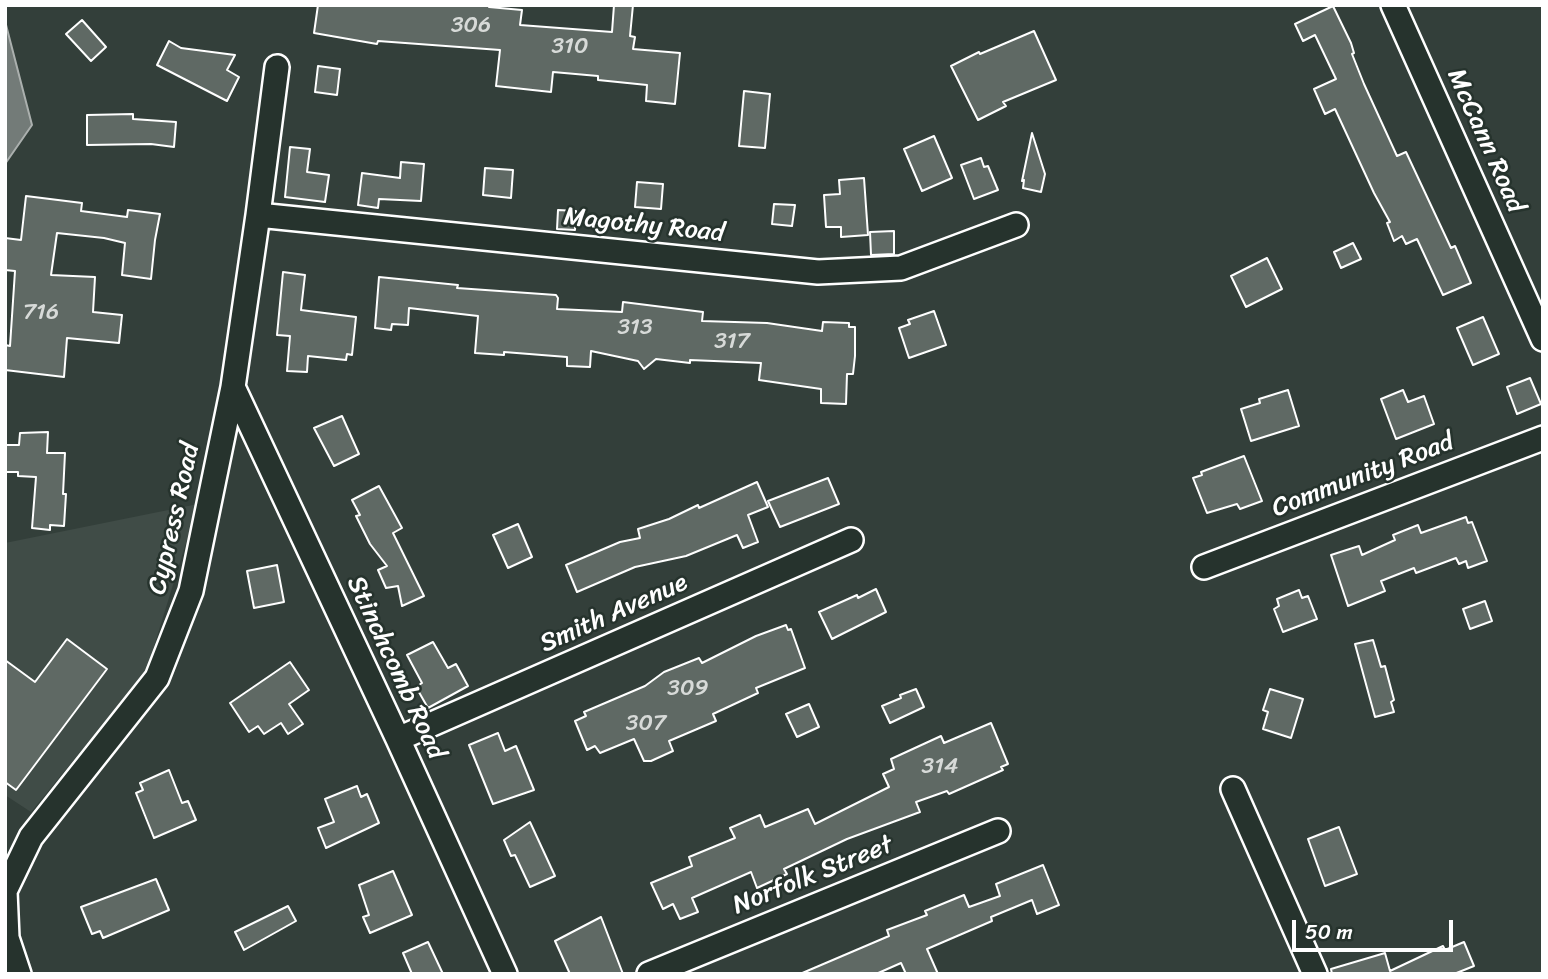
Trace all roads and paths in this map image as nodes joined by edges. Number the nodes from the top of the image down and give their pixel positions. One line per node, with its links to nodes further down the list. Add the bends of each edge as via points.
1 (1393, 5): 5 (street, McCann Road)
2 (276, 67): 3 (street, Cypress Road)
3 (258, 215): 4 (street, Magothy Road, via 818,272 901,268); 6 (street, Cypress Road)
4 (1016, 225)
5 (1543, 339)
6 (233, 387): 10 (street, Stinchcomb Road); 13 (street, Cypress Road, via 191,591 157,678 31,837 5,891 7,939)
7 (1543, 438): 9 (street, Community Road)
8 (851, 541): 10 (street, Smith Avenue)
9 (1204, 566)
10 (398, 739): 14 (street, Stinchcomb Road)
11 (1233, 789): 16 (street)
12 (998, 831): 15 (street, Norfolk Street)
13 (19, 974)
14 (505, 974)
15 (649, 974)
16 (1315, 974)

